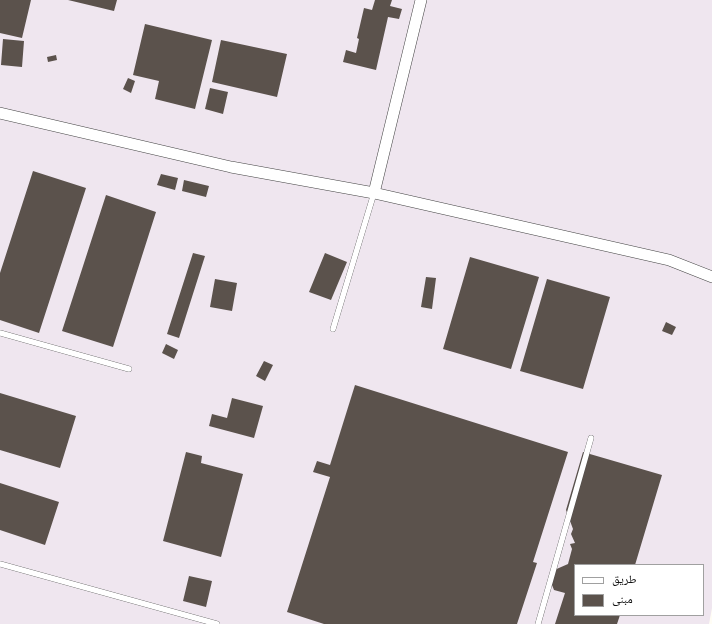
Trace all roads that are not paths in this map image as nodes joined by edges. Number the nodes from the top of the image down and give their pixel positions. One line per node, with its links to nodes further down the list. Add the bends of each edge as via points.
1 (421, 0): 3 (street)
2 (0, 113): 3 (street, via 231,167)
3 (374, 193): 4 (street, via 669,260); 5 (lane)
4 (712, 277)
5 (333, 329)
6 (0, 333): 7 (lane)
7 (129, 369)
8 (591, 438): 11 (lane)
9 (0, 564): 10 (lane)
10 (217, 624)
11 (538, 624)

